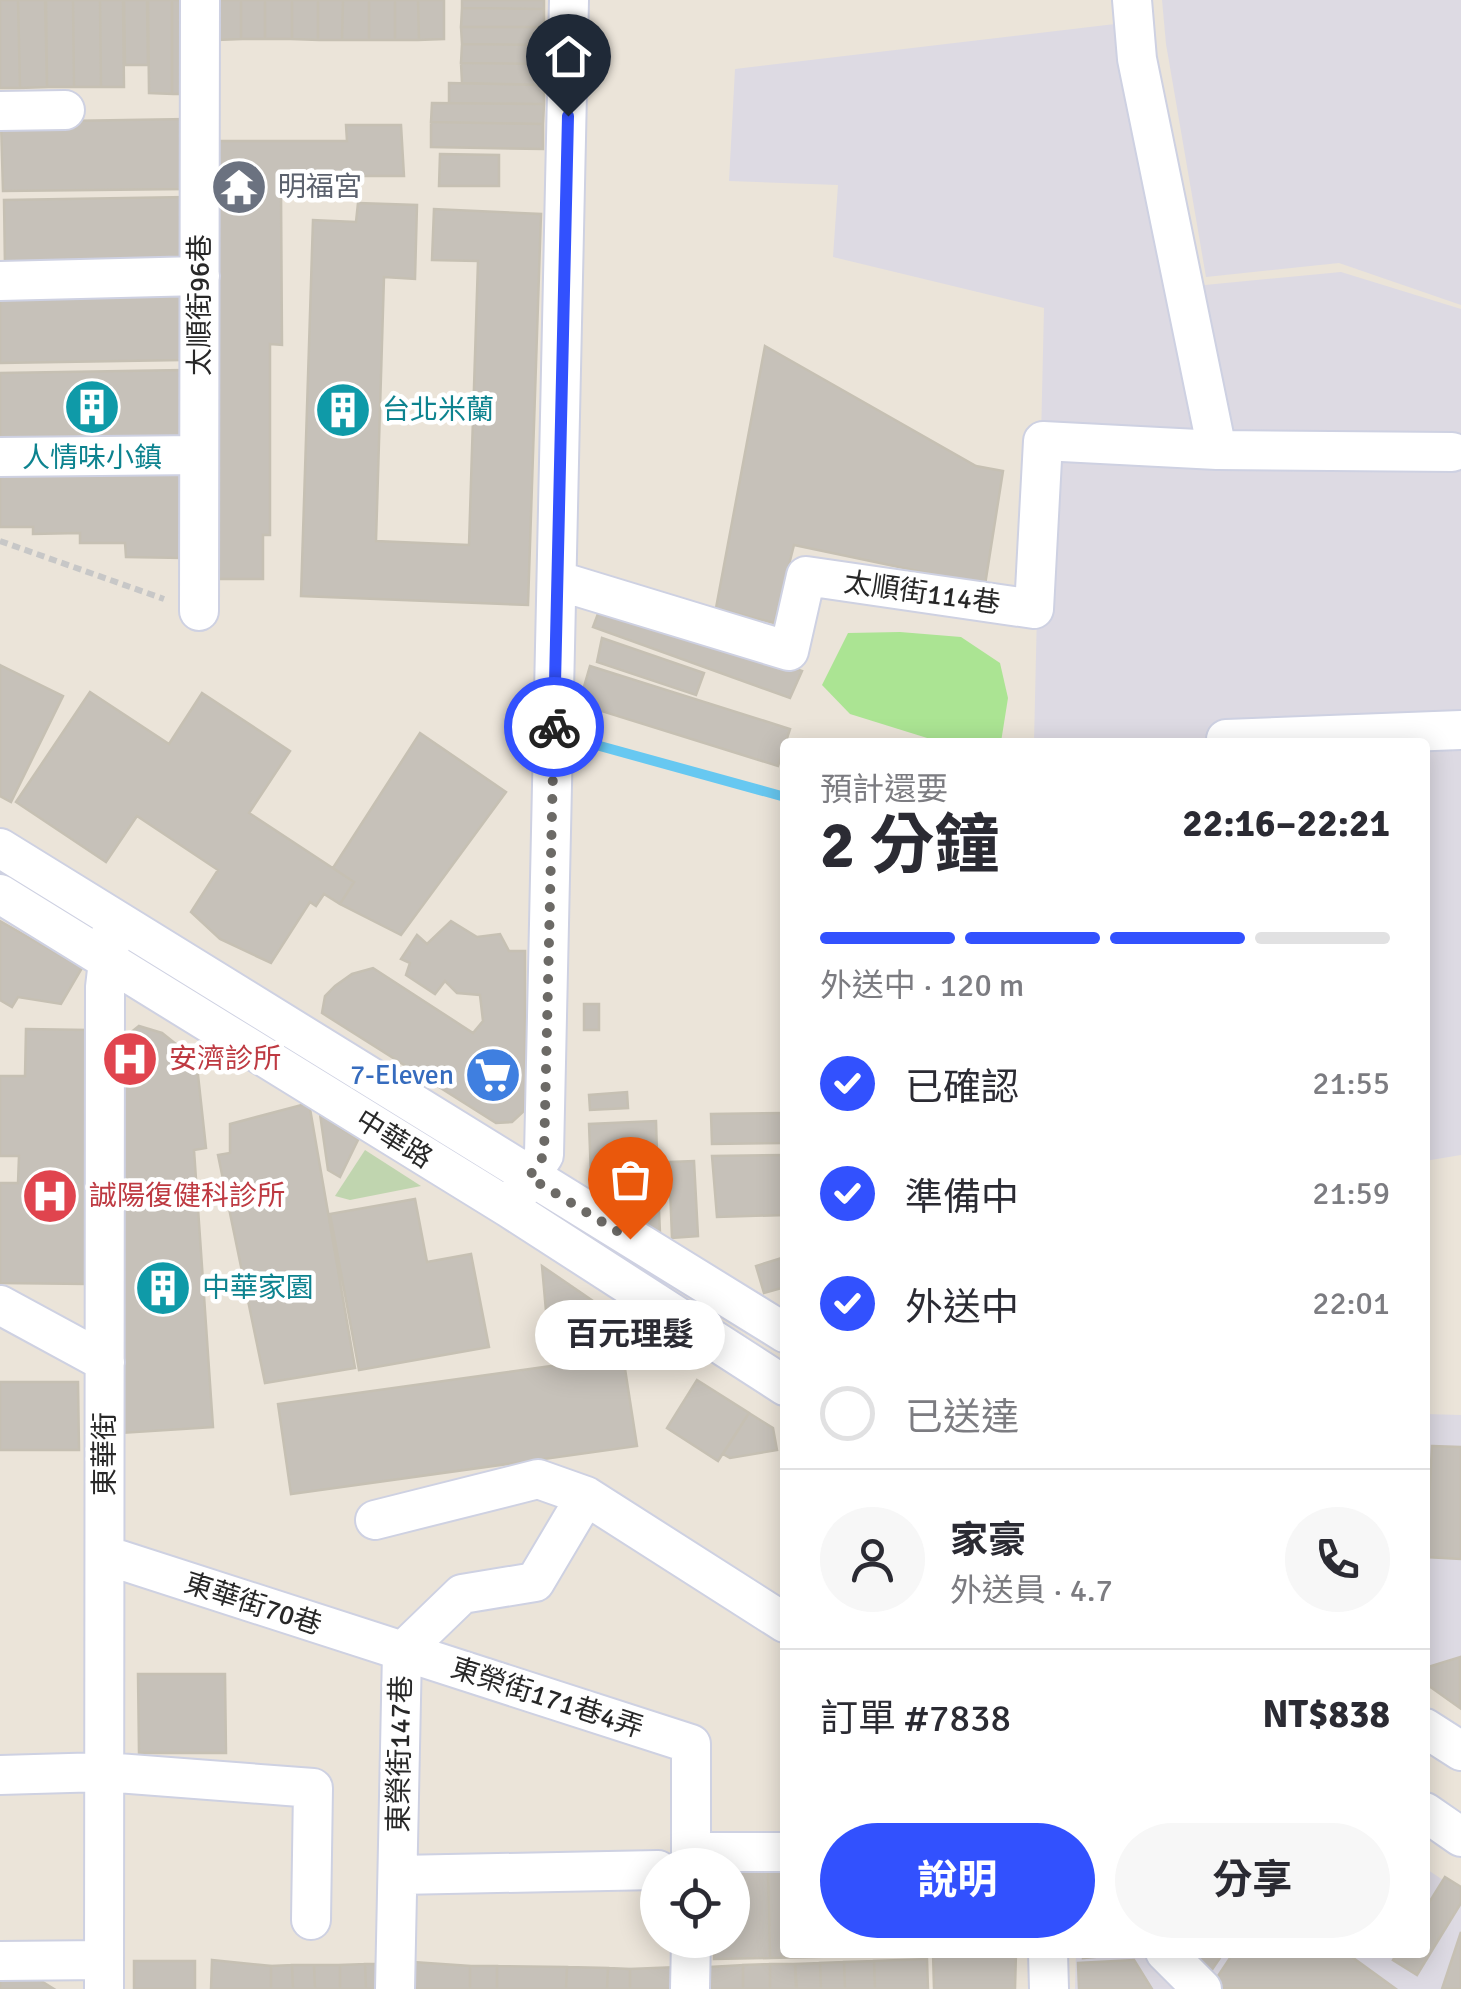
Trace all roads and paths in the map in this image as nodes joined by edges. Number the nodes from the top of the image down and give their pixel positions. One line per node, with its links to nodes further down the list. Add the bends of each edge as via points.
1 (200, 0): 6 (street, 太順街96巷)
2 (570, 0): 13 (street)
3 (1132, 0): 8 (street, via 1138,59)
4 (65, 110): 5 (street)
5 (0, 111)
6 (200, 276): 7 (street); 10 (street, 太順街96巷)
7 (0, 282)
8 (1217, 450): 9 (street); 13 (street, 太順街114巷, via 1043,441 1034,609 806,576 789,651)
9 (1452, 452)
10 (199, 455): 11 (street); 14 (street, 太順街96巷)
11 (0, 458)
12 (0, 540): 14 (path)
13 (560, 581): 21 (street, via 544,1155)
14 (199, 611)
15 (1461, 730): 16 (street)
16 (1252, 738)
17 (0, 848): 19 (street, 中華路)
18 (0, 894): 20 (street, 中華路)
19 (112, 920): 20 (street, 東華街); 21 (street, 中華路)
20 (106, 958): 21 (street, 中華路); 24 (street, 東華街)
21 (519, 1193): 23 (street, 中華路); 25 (street, 中華路)
22 (0, 1305): 24 (street)
23 (780, 1330)
24 (104, 1362): 28 (street, 東華街)
25 (780, 1382)
26 (586, 1496): 27 (street, via 538,1480); 29 (street); 30 (street, 東榮街147巷, via 535,1582 462,1594)
27 (374, 1520)
28 (104, 1555): 30 (street, 東華街70巷); 33 (street, 東華街)
29 (780, 1620)
30 (402, 1652): 37 (street, 東榮街171巷4弄, via 692,1744); 41 (street, 東榮街147巷)
31 (1430, 1731): 32 (street)
32 (1461, 1751)
33 (104, 1772): 34 (street); 42 (street, via 313,1788); 47 (street, 東華街)
34 (0, 1775)
35 (1430, 1815): 36 (street)
36 (1461, 1837)
37 (691, 1848)
38 (780, 1852): 39 (street)
39 (750, 1854)
40 (640, 1870): 41 (street)
41 (398, 1874): 48 (street, 東榮街147巷)
42 (311, 1920)
43 (690, 1958): 49 (street)
44 (1048, 1958): 50 (street)
45 (1172, 1958): 51 (street)
46 (0, 1961): 47 (street)
47 (104, 1975)
48 (395, 1989)
49 (690, 1989)
50 (1049, 1989)
51 (1202, 1989)

